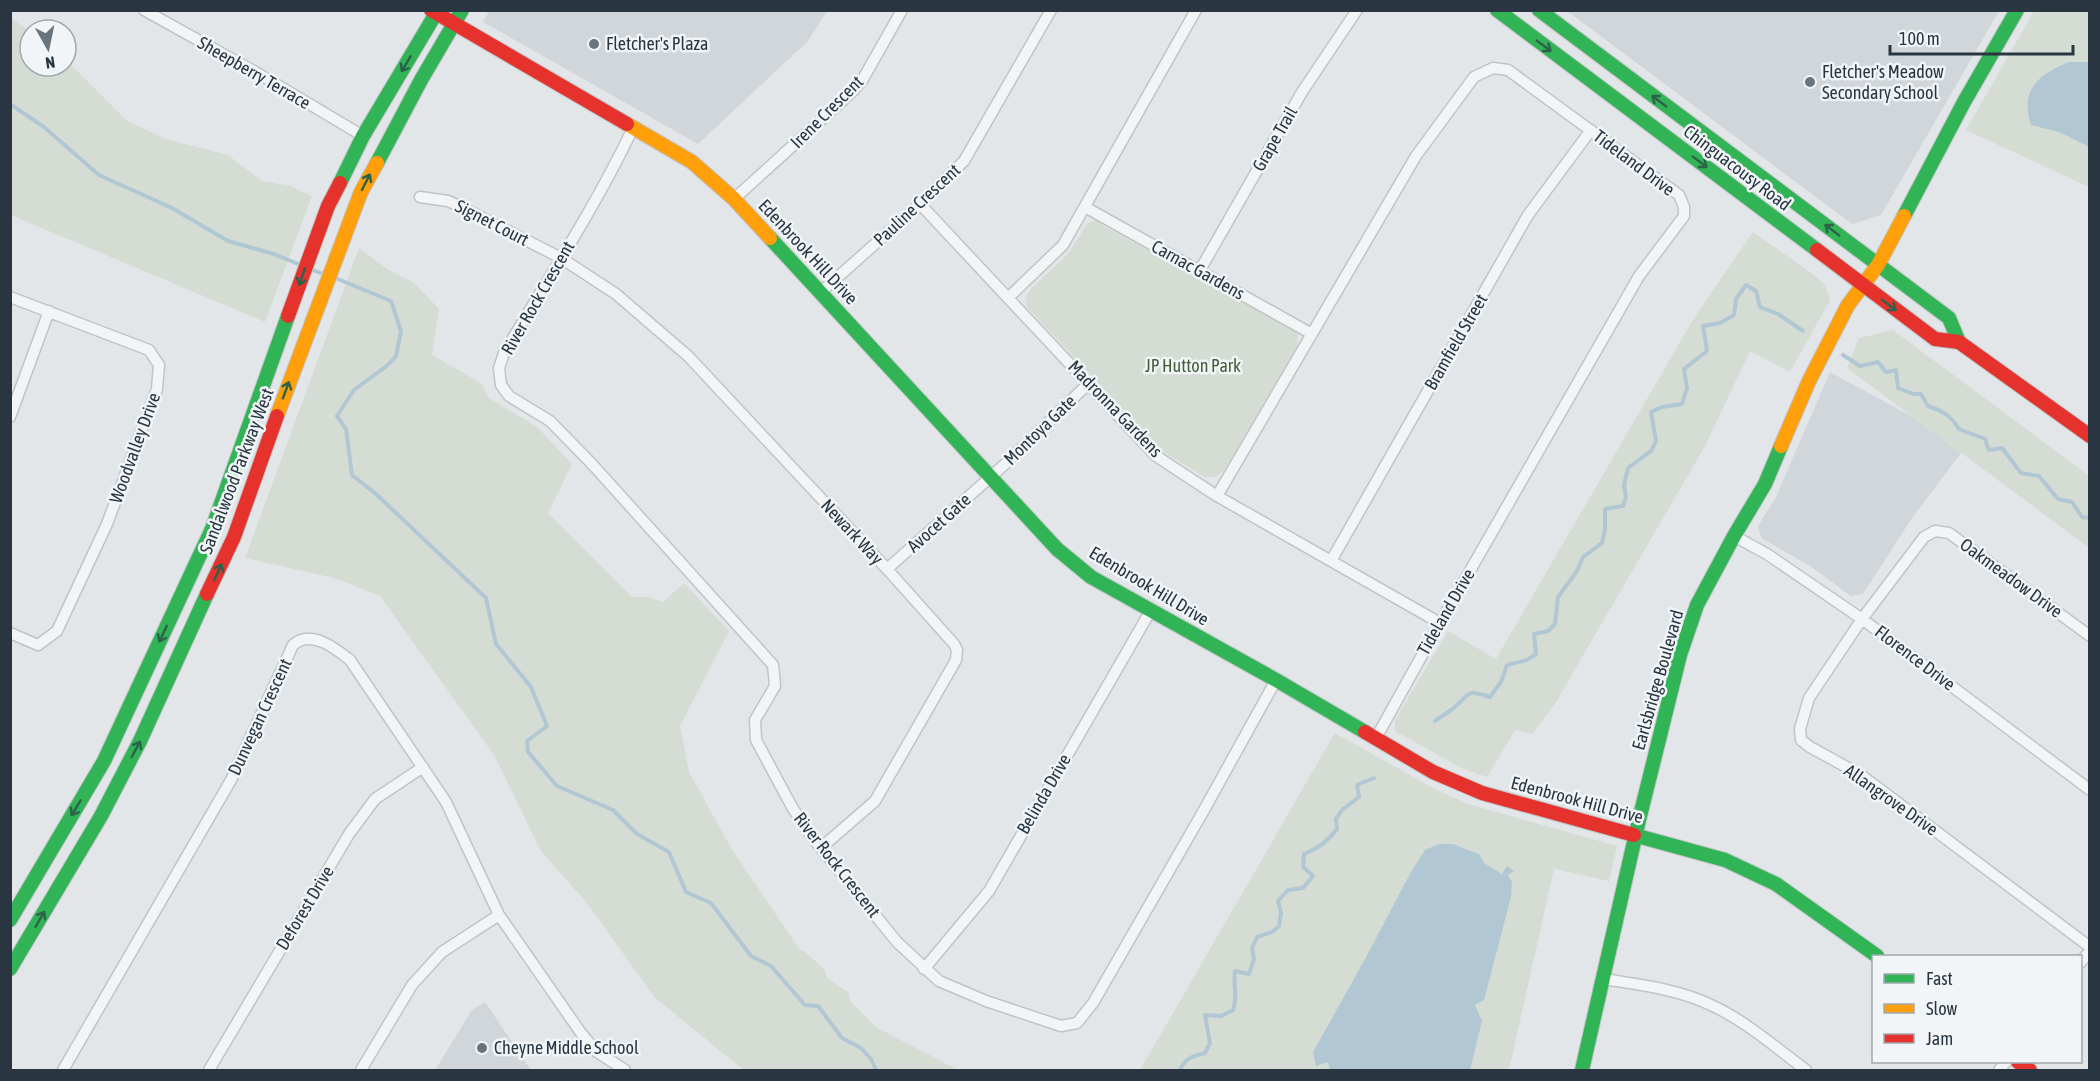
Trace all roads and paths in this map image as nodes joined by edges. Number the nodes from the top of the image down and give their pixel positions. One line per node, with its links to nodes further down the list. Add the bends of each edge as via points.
1 (144, 10): 14 (street, Sheepberry Terrace)
2 (462, 10): 11 (main road, Sandalwood Parkway West)
3 (902, 10): 16 (street, Irene Crescent, via 852,92)
4 (1051, 10): 17 (street, Pauline Crescent, via 964,161)
5 (1196, 10): 18 (street)
6 (1357, 10): 21 (street, Grape Trail, via 1302,92)
7 (1497, 10): 22 (main road, Chinguacousy Road, one-way to 22)
8 (1539, 10): 20 (main road, Chinguacousy Road, one-way to 8)
9 (2017, 10): 20 (main road, Earlsbridge Boulevard)
10 (435, 12): 11 (main road, Edenbrook Hill Drive); 14 (main road, Sandalwood Parkway West, one-way to 14)
11 (454, 24): 12 (main road, Edenbrook Hill Drive); 52 (main road, Sandalwood Parkway West, one-way to 11, via 101,816 140,741 234,537 360,192)
12 (633, 128): 16 (main road, Edenbrook Hill Drive, via 697,166); 19 (street, River Rock Crescent)
13 (1591, 130): 27 (street, Tideland Drive, via 1508,70 1493,68 1474,77 1416,156); 35 (street, Bramfield Street, via 1528,215); 39 (street, Tideland Drive, via 1678,195 1684,216 1640,276)
14 (363, 136): 49 (main road, Sandalwood Parkway West, one-way to 49, via 318,229 212,529 104,761)
15 (420, 197): 19 (street, Signet Court, via 448,201)
16 (734, 199): 23 (main road, Edenbrook Hill Drive)
17 (920, 204): 23 (street, Pauline Crescent); 25 (street, Madronna Gardens)
18 (1085, 207): 21 (street, Carnac Gardens); 25 (street, via 1063,245)
19 (561, 258): 36 (street, Newark Way, via 616,294 687,356); 47 (street, River Rock Crescent, via 504,353 499,368 501,385 509,396 550,421 592,464 773,665 775,686 755,720 756,740 792,807)
20 (1878, 265): 22 (main road, Earlsbridge Boulevard); 28 (main road, Chinguacousy Road, via 1949,318)
21 (1200, 270): 27 (street, Carnac Gardens)
22 (1864, 285): 28 (main road, Chinguacousy Road, one-way to 28, via 1935,339); 34 (main road, Earlsbridge Boulevard, via 1848,305 1809,381 1765,484)
23 (821, 292): 32 (main road, Edenbrook Hill Drive)
24 (10, 297): 26 (street, Woodvalley Drive)
25 (1008, 298): 29 (street, Madronna Gardens)
26 (49, 311): 30 (street); 40 (street, Woodvalley Drive, via 149,350 159,365 157,389 107,524 57,631 38,645)
27 (1312, 334): 33 (street, Tideland Drive)
28 (1959, 342): 31 (main road, Chinguacousy Road)
29 (1089, 383): 32 (street, Montoya Gate); 33 (street, Madronna Gardens, via 1156,456)
30 (10, 417)
31 (2090, 436)
32 (991, 477): 36 (street, Avocet Gate); 37 (main road, Edenbrook Hill Drive, via 1057,549 1091,577)
33 (1217, 496): 35 (street, Madronna Gardens)
34 (1734, 536): 38 (street, Florence Drive, via 1775,559); 46 (main road, Earlsbridge Boulevard, via 1697,605 1680,655)
35 (1331, 561): 39 (street, Madronna Gardens)
36 (887, 569): 47 (street, Newark Way, via 954,644 956,660 874,801)
37 (1151, 610): 42 (main road, Edenbrook Hill Drive); 53 (street, Belinda Drive, via 989,891)
38 (1862, 619): 41 (street, Oakmeadow Drive, via 1924,537 1935,531 1949,533); 45 (street, Florence Drive); 50 (street, Allangrove Drive, via 1809,698 1800,729 1801,740 1861,776)
39 (1440, 623): 43 (street, Tideland Drive)
40 (10, 633)
41 (2090, 636)
42 (1276, 680): 43 (main road, Edenbrook Hill Drive); 53 (street, River Rock Crescent, via 1093,1003 1077,1023 1061,1026 986,1001 939,981)
43 (1376, 738): 46 (main road, Edenbrook Hill Drive, via 1433,772 1482,793)
44 (423, 767): 48 (street, Dunvegan Crescent, via 446,802); 55 (street, Dunvegan Crescent, via 350,660 334,647 308,638 293,645 231,780); 56 (street, Deforest Drive, via 375,799 349,834)
45 (2090, 790)
46 (1635, 835): 51 (main road, Edenbrook Hill Drive, via 1753,871); 54 (main road, Earlsbridge Boulevard)
47 (822, 847): 53 (street, River Rock Crescent, via 897,942)
48 (499, 915): 57 (street, via 442,952 412,985); 58 (street, Dunvegan Crescent, via 582,1034 597,1052)
49 (10, 920)
50 (2090, 949)
51 (1874, 955)
52 (10, 969)
53 (924, 969)
54 (1604, 979): 59 (main road, Earlsbridge Boulevard); 60 (street, via 1672,991 1710,1004 1737,1019)
55 (63, 1071)
56 (209, 1071)
57 (361, 1071)
58 (625, 1071)
59 (1582, 1071)
60 (1806, 1071)

